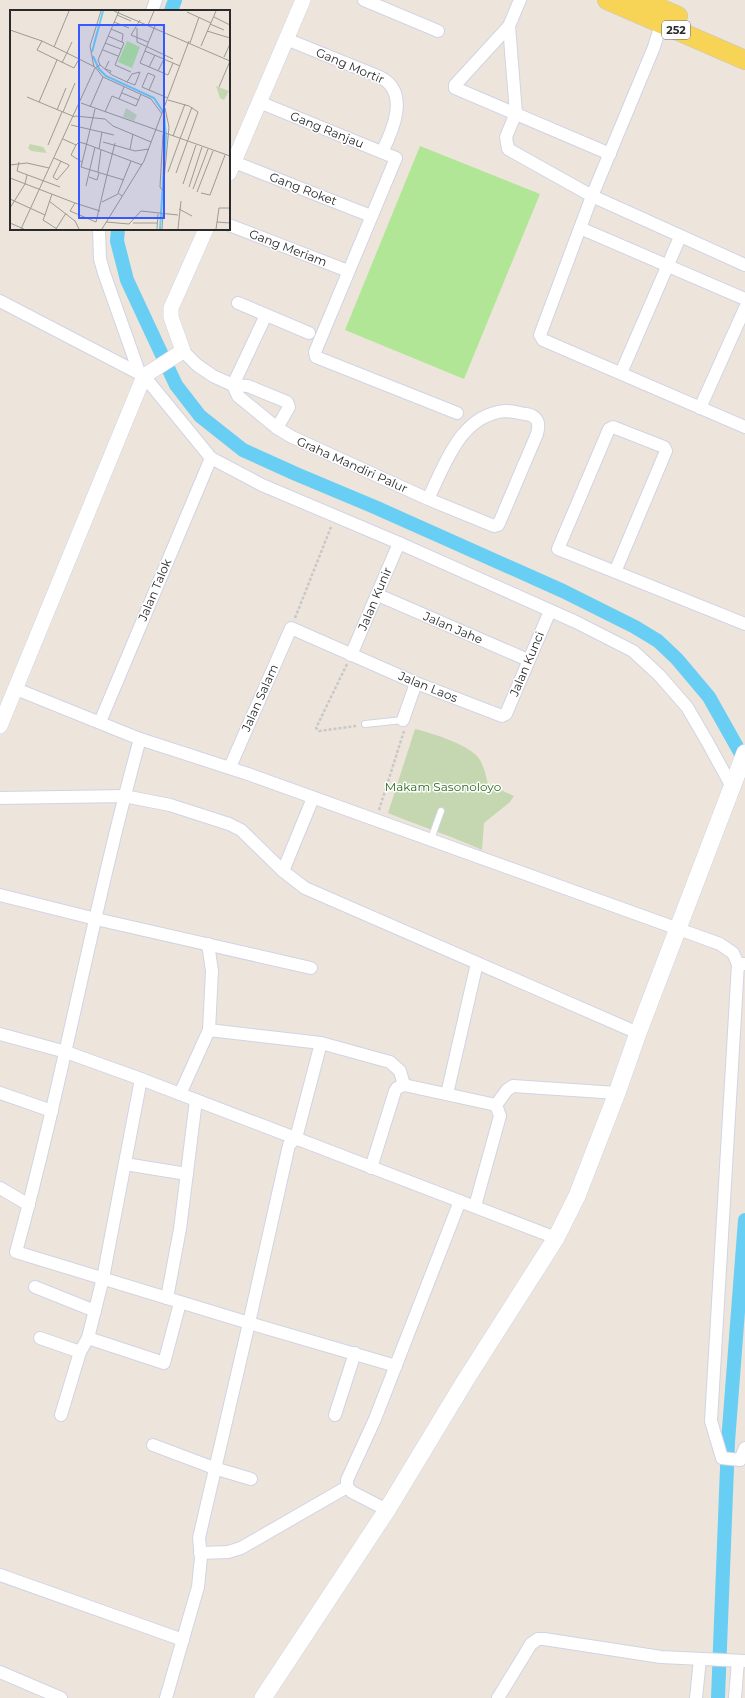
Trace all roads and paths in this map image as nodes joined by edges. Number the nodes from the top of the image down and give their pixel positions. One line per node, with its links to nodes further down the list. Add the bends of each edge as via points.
1 (156, 0): 7 (street)
2 (302, 0): 11 (street)
3 (520, 0): 9 (street)
4 (641, 0): 8 (main road, 252)
5 (370, 1): 10 (street)
6 (611, 1): 8 (main road, 252)
7 (152, 10)
8 (664, 17): 12 (main road, 252); 13 (main road, 252); 17 (street)
9 (509, 26): 15 (street); 15 (street, via 455,87)
10 (438, 31)
11 (286, 39): 14 (street); 16 (street, Gang Mortir, via 380,77 392,85 396,98 396,115)
12 (745, 46)
13 (745, 60)
14 (259, 102): 16 (street, Gang Ranjau); 18 (street)
15 (516, 113): 17 (street); 19 (street, via 506,137 508,149)
16 (382, 152): 20 (street, Gang Ranjau, via 396,158)
17 (610, 154): 19 (street)
18 (231, 168): 20 (street, Gang Roket)
19 (592, 196): 22 (street); 25 (street)
20 (371, 216): 28 (street)
21 (230, 225): 28 (street, Gang Meriam)
22 (580, 228): 27 (street); 37 (street, via 540,335 543,340)
23 (99, 230): 36 (street, via 100,259 104,272)
24 (206, 230): 35 (street, via 172,308 171,317)
25 (680, 237): 26 (street); 27 (street)
26 (745, 265)
27 (666, 266): 29 (street); 37 (street)
28 (348, 271): 40 (street, via 315,352 316,357)
29 (745, 299)
30 (238, 303): 33 (street)
31 (1, 304): 36 (street)
32 (745, 308): 39 (street)
33 (266, 315): 34 (street); 38 (street)
34 (309, 334)
35 (180, 353): 36 (street); 38 (street, Graha Mandiri Palur, via 210,374)
36 (144, 373): 43 (street); 55 (street)
37 (621, 373): 39 (street)
38 (232, 385): 42 (street, Graha Mandiri Palur, via 238,396); 42 (street, Graha Mandiri Palur, via 248,386 287,402 289,407)
39 (700, 408): 41 (street)
40 (457, 414)
41 (745, 427)
42 (277, 428): 44 (street, Graha Mandiri Palur)
43 (211, 458): 45 (street, via 262,485); 58 (street, Jalan Talok)
44 (428, 499): 44 (street, Graha Mandiri Palur, via 498,525 537,434 536,418 530,414 506,411 483,418 466,429 455,445)
45 (335, 517): 46 (street); 51 (path)
46 (398, 543): 48 (street, Jalan Kunir); 49 (street)
47 (615, 572): 47 (street, via 666,451 664,447 613,426 609,429 558,549); 50 (street)
48 (378, 595): 52 (street, Jalan Kunir); 53 (street, Jalan Jahe)
49 (550, 611): 53 (street, Jalan Kunci); 64 (street, via 633,652 659,675 687,707)
50 (745, 624)
51 (291, 628): 52 (street, Jalan Laos); 63 (street, Jalan Salam)
52 (351, 655): 54 (street, Jalan Laos); 59 (path, via 316,728 319,731)
53 (528, 660): 56 (street, Jalan Kunci)
54 (416, 683): 56 (street, Jalan Laos, via 499,716); 57 (street)
55 (16, 689): 58 (street); 60 (street)
56 (504, 715)
57 (403, 720): 59 (lane); 69 (path, via 404,729)
58 (100, 722): 61 (street)
59 (365, 724)
60 (0, 726)
61 (140, 739): 63 (street); 65 (street)
62 (745, 753): 64 (main road)
63 (230, 767): 67 (street)
64 (733, 782): 74 (main road)
65 (124, 796): 66 (street); 71 (street, via 170,805 229,824 241,830); 73 (street)
66 (0, 798)
67 (312, 798): 69 (street); 71 (street)
68 (440, 811): 70 (lane)
69 (376, 820): 70 (street)
70 (430, 840): 74 (street)
71 (283, 871): 76 (street, via 320,896)
72 (0, 895): 73 (street)
73 (96, 919): 75 (street); 83 (street)
74 (679, 929): 77 (street, via 727,948); 80 (main road)
75 (208, 944): 78 (street); 79 (street, via 212,970)
76 (478, 963): 80 (street); 89 (street)
77 (742, 964): 116 (street, via 711,1421 722,1458 740,1460)
78 (312, 968)
79 (209, 1030): 82 (street); 88 (street)
80 (638, 1033): 87 (main road)
81 (0, 1034): 83 (street)
82 (321, 1043): 85 (street, via 390,1062 400,1072); 93 (street)
83 (66, 1052): 84 (street); 92 (street)
84 (141, 1078): 88 (street); 94 (street)
85 (404, 1085): 89 (street); 95 (street, via 395,1091)
86 (0, 1092): 92 (street)
87 (617, 1093): 91 (street, via 513,1086); 101 (main road, via 577,1196)
88 (180, 1094): 90 (street)
89 (446, 1094): 91 (street)
90 (196, 1100): 93 (street); 96 (street)
91 (496, 1105): 100 (street, via 500,1116)
92 (52, 1111): 99 (street)
93 (296, 1138): 95 (street); 107 (street, via 290,1145)
94 (124, 1164): 96 (street); 102 (street)
95 (371, 1168): 98 (street)
96 (187, 1174): 104 (street)
97 (0, 1188): 99 (street)
98 (460, 1201): 100 (street); 112 (street)
99 (29, 1205): 102 (street, via 16,1252)
100 (475, 1206): 101 (street)
101 (556, 1238): 120 (main road)
102 (103, 1278): 104 (street); 106 (street)
103 (35, 1288): 106 (street)
104 (167, 1298): 105 (street)
105 (180, 1303): 107 (street); 109 (street, via 164,1363)
106 (95, 1311): 109 (street)
107 (249, 1322): 111 (street); 117 (street)
108 (40, 1338): 110 (street)
109 (88, 1338): 110 (street)
110 (80, 1352): 113 (street)
111 (355, 1353): 112 (street); 114 (street)
112 (396, 1366): 119 (street, via 375,1419 349,1473)
113 (60, 1415)
114 (335, 1415)
115 (153, 1445): 117 (street)
116 (745, 1448)
117 (214, 1468): 118 (street); 121 (street, via 198,1542)
118 (252, 1480)
119 (347, 1487): 120 (street); 121 (street, via 241,1548)
120 (387, 1510): 129 (main road)
121 (200, 1557): 123 (street, via 198,1587)
122 (0, 1575): 123 (street)
123 (183, 1640): 128 (street)
124 (706, 1660): 125 (street); 130 (street, via 660,1657 538,1639 531,1644); 131 (street)
125 (741, 1661): 132 (street)
126 (0, 1672): 127 (street)
127 (61, 1698)
128 (166, 1698)
129 (263, 1698)
130 (498, 1698)
131 (696, 1698)
132 (735, 1698)

